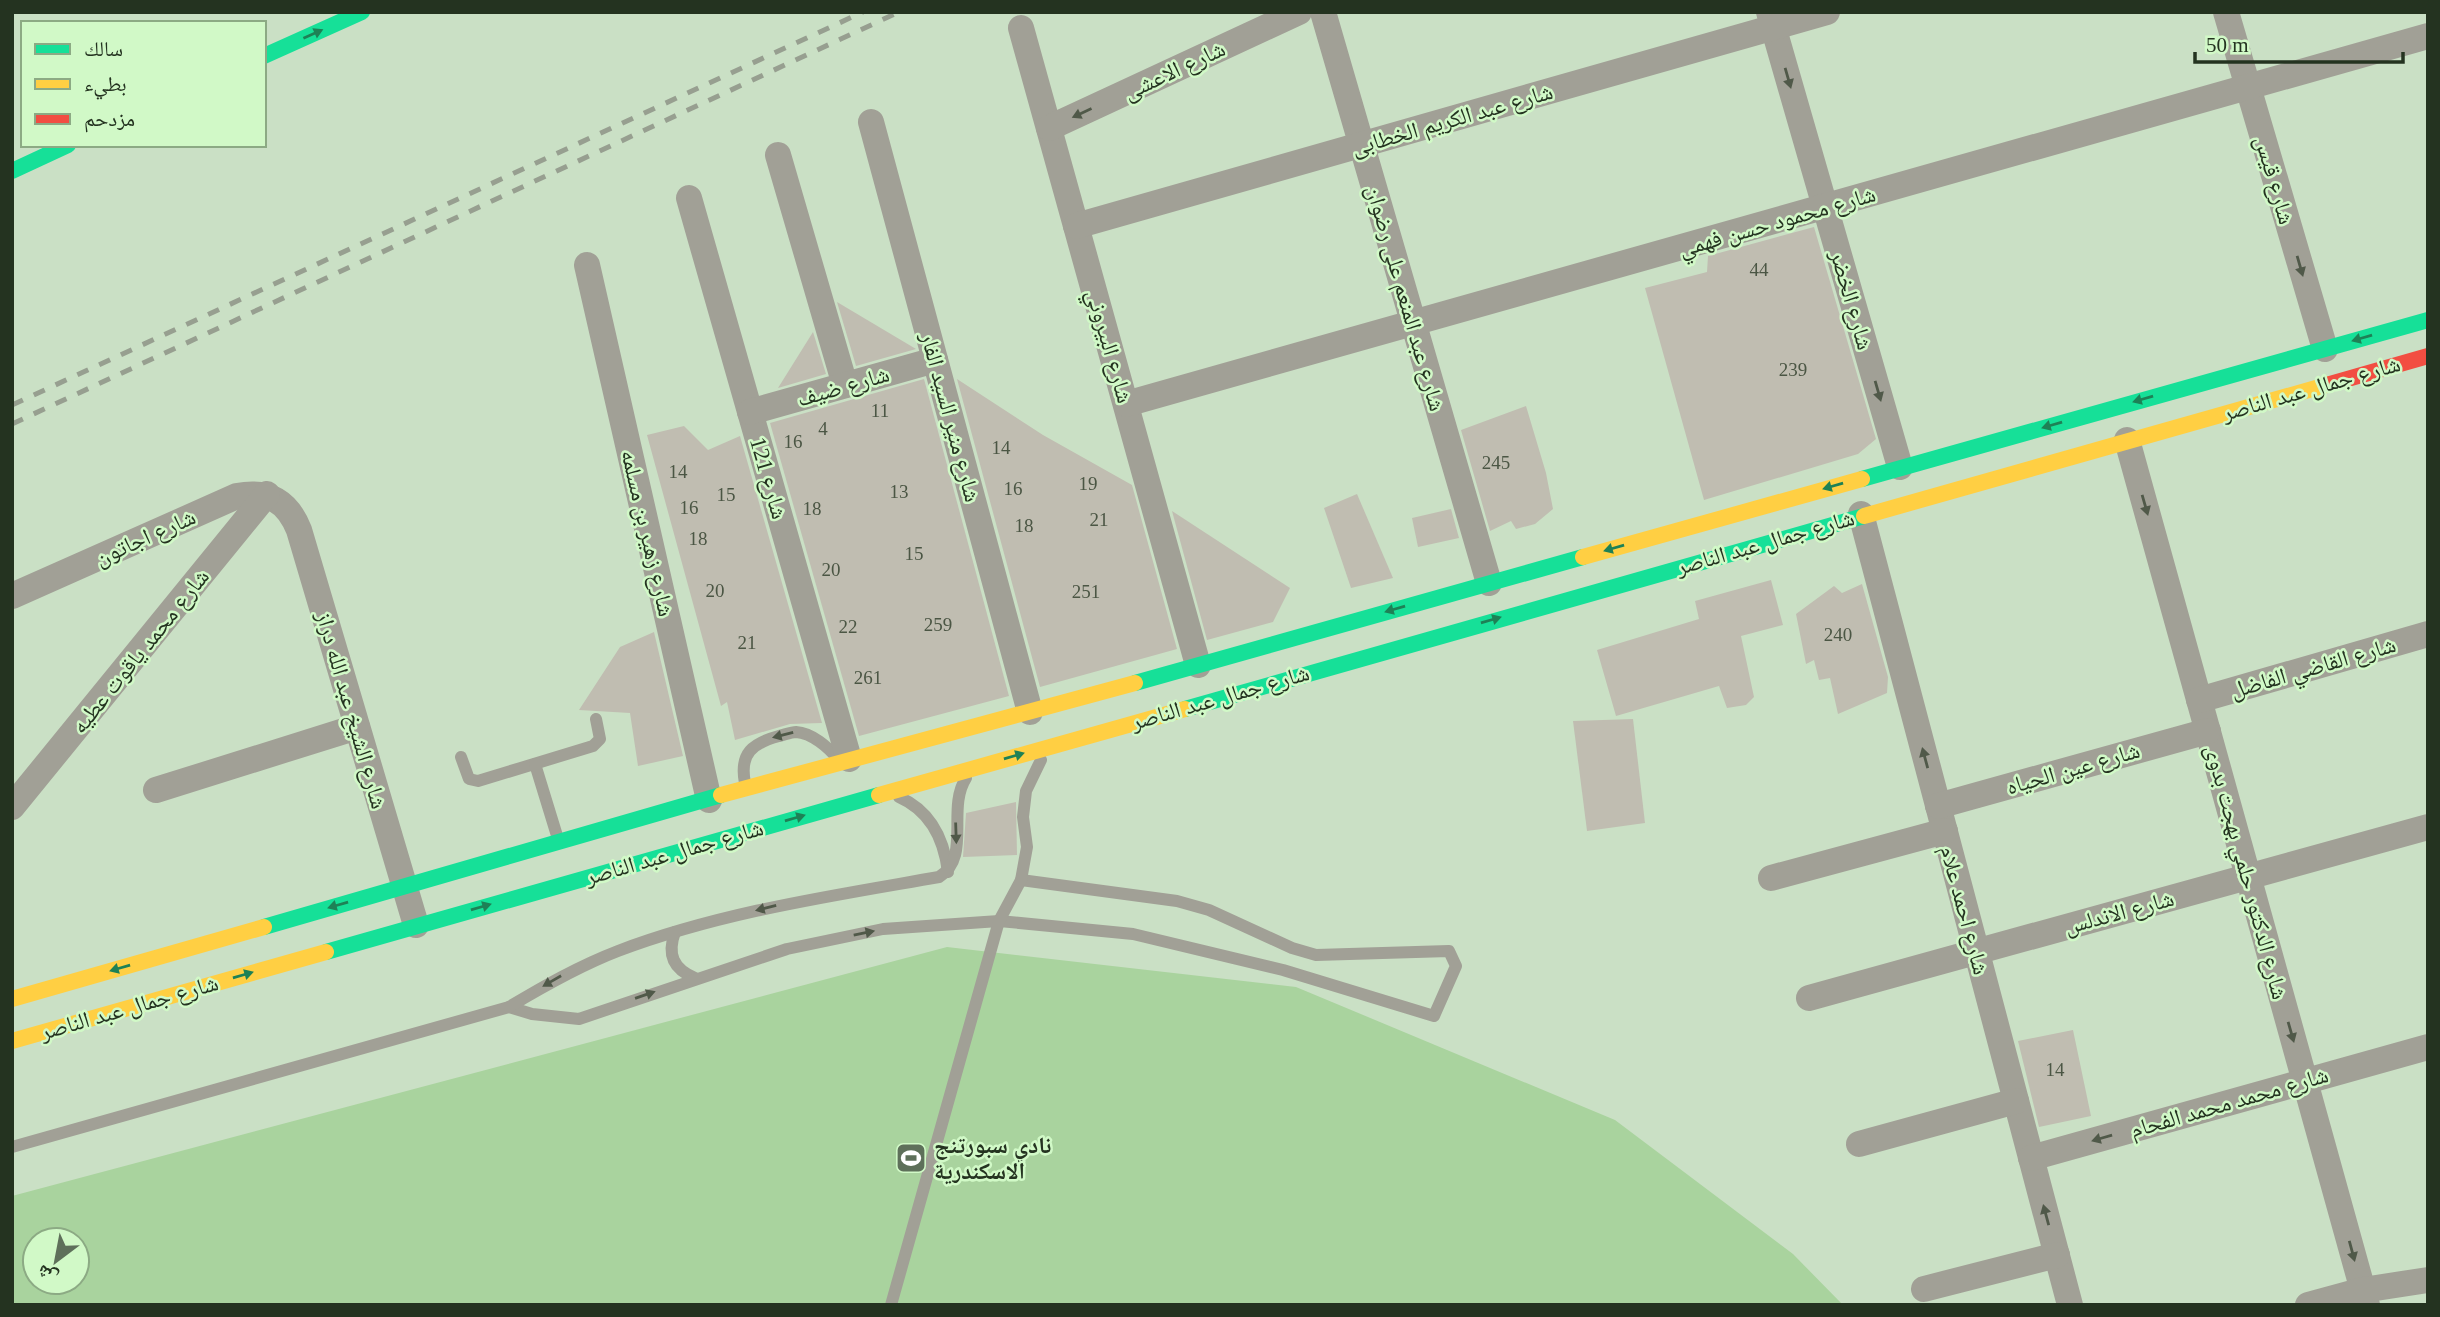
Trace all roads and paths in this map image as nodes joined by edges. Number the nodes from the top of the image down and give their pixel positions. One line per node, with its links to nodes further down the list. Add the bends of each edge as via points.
1 (362, 12): 9 (main road, one-way to 1)
2 (1299, 12): 12 (street, شارع الاعشى, one-way to 12)
3 (1322, 12): 13 (street, شارع عبد المنعم على رضوان)
4 (1827, 12): 6 (street, شارع عبد الكريم الخطابى)
5 (2226, 12): 10 (street, شارع قيس)
6 (1771, 20): 13 (street, شارع عبد الكريم الخطابى); 18 (street, شارع الخضر, one-way to 18)
7 (1021, 28): 12 (street, شارع البيروني)
8 (2428, 36): 10 (street, شارع محمود حسن فهمي)
9 (266, 55)
10 (2248, 87): 18 (street, شارع محمود حسن فهمي); 23 (street, شارع قيس, one-way to 23)
11 (871, 122): 25 (street, شارع منير السيد الفار)
12 (1049, 128): 19 (street, شارع البيروني)
13 (1361, 145): 19 (street, شارع عبد الكريم الخطابى); 22 (street, شارع عبد المنعم على رضوان)
14 (64, 147): 16 (main road)
15 (778, 155): 26 (street)
16 (12, 171)
17 (689, 198): 28 (street, شارع 121)
18 (1825, 207): 22 (street, شارع محمود حسن فهمي); 30 (street, شارع الخضر, one-way to 30)
19 (1076, 226): 27 (street, شارع البيروني)
20 (587, 265): 50 (street, شارع زهير بن مسلمه)
21 (2428, 320): 23 (main road, شارع جمال عبد الناصر, one-way to 23)
22 (1413, 324): 27 (street, شارع محمود حسن فهمي); 33 (street, شارع عبد المنعم على رضوان)
23 (2325, 349): 30 (main road, شارع جمال عبد الناصر, one-way to 30)
24 (2428, 356): 29 (main road, شارع جمال عبد الناصر)
25 (935, 360): 26 (street, شارع ضيف); 38 (street, شارع منير السيد الفار)
26 (845, 386): 28 (street, شارع ضيف)
27 (1126, 404): 36 (street, شارع البيروني)
28 (750, 411): 45 (street, شارع 121)
29 (2127, 440): 32 (main road, شارع جمال عبد الناصر); 37 (street, شارع الدكتور حلمي بهجت بدوى, one-way to 37)
30 (1900, 467): 33 (main road, شارع جمال عبد الناصر, one-way to 33)
31 (273, 497): 34 (street, شارع اجاتون, via 237,496); 40 (street, شارع الشيخ عبد الله دراز, via 292,513 299,530); 51 (street, شارع محمد ياقوت عطيه)
32 (1861, 514): 42 (main road, شارع جمال عبد الناصر, one-way to 32); 52 (street, شارع احمد علام, one-way to 32)
33 (1489, 583): 36 (main road, شارع جمال عبد الناصر, one-way to 36)
34 (12, 596)
35 (2428, 634): 37 (street, شارع القاضي الفاضل)
36 (1198, 665): 38 (main road, شارع جمال عبد الناصر)
37 (2199, 700): 41 (street, شارع الدكتور حلمي بهجت بدوى)
38 (1030, 712): 43 (main road, شارع جمال عبد الناصر)
39 (596, 719): 46 (lane, via 597,743)
40 (357, 727): 48 (street); 59 (street, شارع الشيخ عبد الله دراز)
41 (2208, 731): 52 (street, شارع عين الحياه); 56 (street, شارع الدكتور حلمي بهجت بدوى)
42 (1052, 746): 43 (main road, شارع جمال عبد الناصر, one-way to 42); 58 (lane, via 1036,766 1026,791 1027,847)
43 (967, 750): 45 (main road, شارع جمال عبد الناصر); 49 (main road, شارع جمال عبد الناصر); 55 (lane, one-way to 55, via 957,799 957,857)
44 (461, 757): 46 (lane, via 473,781)
45 (845, 761): 47 (main road, شارع جمال عبد الناصر); 47 (lane, one-way to 47, via 796,732 758,742 747,755)
46 (535, 764): 54 (lane)
47 (746, 788): 50 (main road, شارع جمال عبد الناصر)
48 (156, 790)
49 (885, 793): 55 (lane, via 917,808 935,829 946,852); 61 (main road, شارع جمال عبد الناصر, one-way to 49)
50 (709, 800): 54 (main road, شارع جمال عبد الناصر)
51 (12, 807)
52 (1941, 819): 57 (street, شارع عين الحياه); 63 (street, شارع احمد علام)
53 (2428, 827): 56 (street, شارع الاندلس)
54 (559, 842): 59 (main road, شارع جمال عبد الناصر)
55 (948, 872): 62 (lane, one-way to 62, via 772,907)
56 (2248, 877): 63 (street, شارع الاندلس); 70 (street, شارع الدكتور حلمي بهجت بدوى, one-way to 70)
57 (1771, 878)
58 (1021, 880): 60 (lane); 60 (lane, via 1177,901 1316,954 1449,951 1455,966 1434,1016 1283,970 1133,934)
59 (404, 886): 61 (street, شارع الشيخ عبد الله دراز); 66 (main road, شارع جمال عبد الناصر, one-way to 66)
60 (999, 921): 64 (lane, one-way to 60, via 788,948 883,929); 79 (lane)
61 (416, 925): 68 (main road, شارع جمال عبد الناصر, one-way to 61)
62 (676, 932): 64 (lane, via 670,946 673,960 681,972); 67 (lane, one-way to 67, via 562,976)
63 (1976, 951): 65 (street, شارع الاندلس); 71 (street, شارع احمد علام)
64 (695, 978): 67 (lane, one-way to 64, via 579,1018)
65 (1810, 998)
66 (12, 999)
67 (509, 1007): 73 (lane)
68 (12, 1041)
69 (2428, 1047): 70 (street, شارع محمد محمد الفحام)
70 (2305, 1080): 74 (street, شارع محمد محمد الفحام, one-way to 74); 78 (street, شارع الدكتور حلمي بهجت بدوى, one-way to 78)
71 (2016, 1101): 72 (street); 74 (street, شارع احمد علام)
72 (1859, 1144)
73 (12, 1147)
74 (2031, 1158): 75 (street, شارع احمد علام, one-way to 74)
75 (2057, 1255): 77 (street); 80 (street, شارع احمد علام)
76 (2428, 1280): 78 (street)
77 (1924, 1289)
78 (2365, 1297): 81 (street)
79 (891, 1305)
80 (2070, 1305)
81 (2308, 1305)

